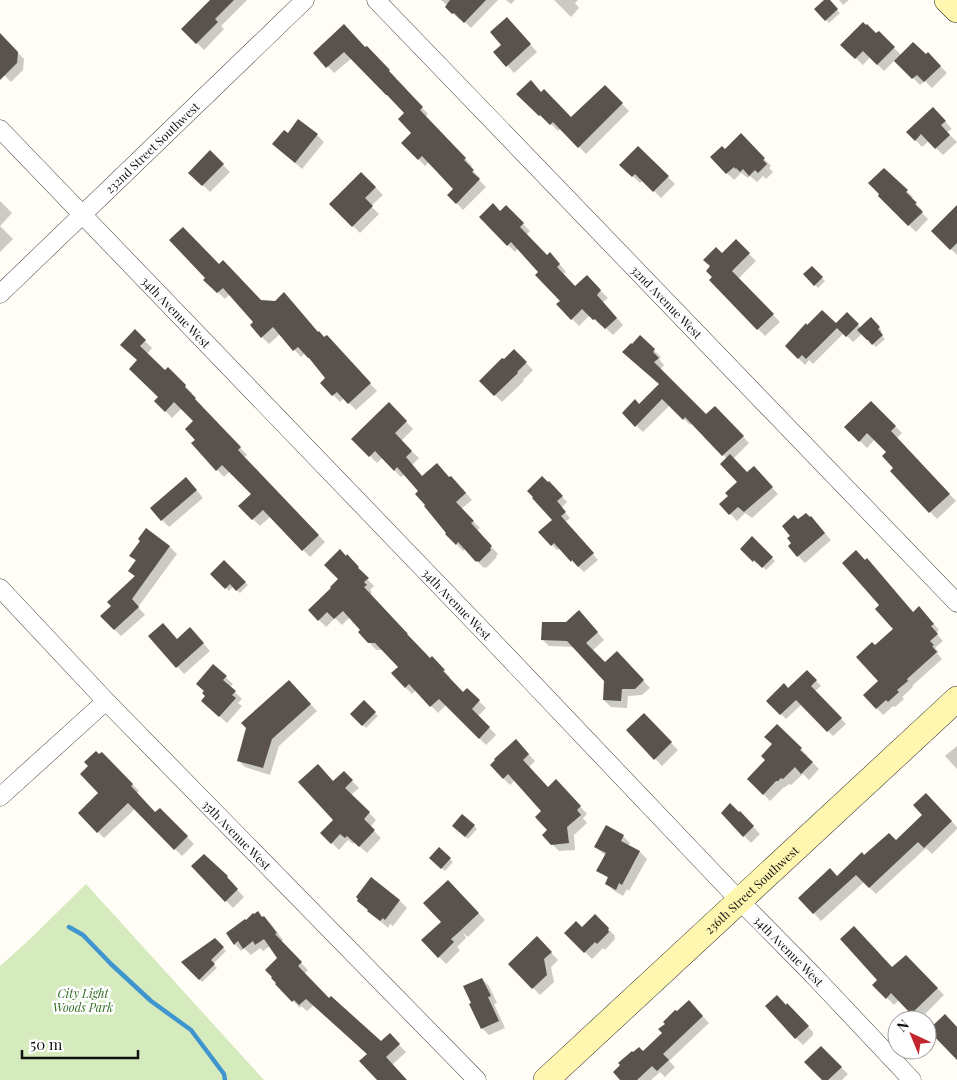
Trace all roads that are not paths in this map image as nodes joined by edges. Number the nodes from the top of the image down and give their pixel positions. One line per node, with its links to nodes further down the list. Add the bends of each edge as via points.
1 (305, 0): 6 (street, 232nd Street Southwest)
2 (376, 0): 9 (street, 32nd Avenue West)
3 (947, 0): 4 (street)
4 (957, 10)
5 (0, 129): 6 (street, 34th Avenue West)
6 (82, 214): 7 (street, 232nd Street Southwest); 13 (street, 34th Avenue West, via 488,634)
7 (0, 294)
8 (0, 588): 11 (street, 35th Avenue West)
9 (957, 603)
10 (957, 699): 13 (street, 236th Street Southwest)
11 (106, 701): 12 (street); 14 (street, 35th Avenue West)
12 (0, 797)
13 (739, 900): 15 (street, 236th Street Southwest); 16 (street, 34th Avenue West)
14 (476, 1080)
15 (546, 1080)
16 (912, 1080)

